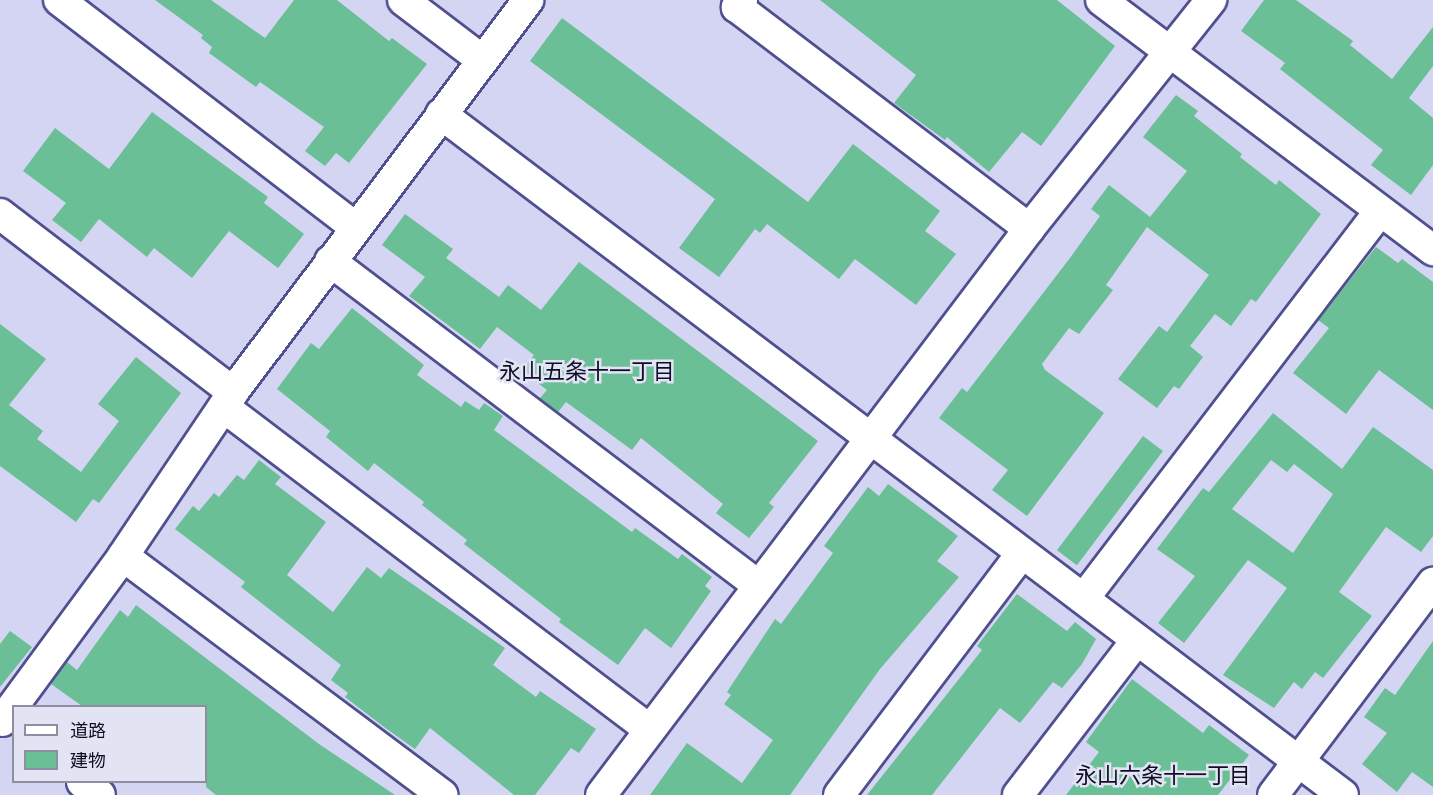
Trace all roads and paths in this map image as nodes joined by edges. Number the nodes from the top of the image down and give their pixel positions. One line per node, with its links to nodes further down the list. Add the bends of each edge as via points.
1 (59, 0): 12 (street)
2 (404, 0): 8 (street)
3 (528, 0): 8 (street)
4 (742, 0): 13 (street, via 737,7)
5 (1101, 0): 7 (street)
6 (1211, 0): 7 (street)
7 (1170, 53): 10 (street); 13 (street)
8 (482, 60): 9 (street)
9 (441, 114): 12 (street); 17 (street)
10 (1380, 211): 14 (street); 22 (street)
11 (0, 214): 16 (street)
12 (355, 227): 15 (street)
13 (1029, 229): 17 (street)
14 (1433, 250)
15 (330, 261): 16 (street); 21 (street)
16 (229, 400): 19 (street); 25 (street)
17 (870, 440): 18 (street); 21 (street)
18 (1021, 554): 22 (street); 31 (street)
19 (123, 556): 24 (street); 29 (street)
20 (1433, 583): 26 (street)
21 (759, 586): 25 (street)
22 (1084, 598): 23 (street)
23 (1137, 640): 26 (street); 32 (street)
24 (18, 705)
25 (650, 730): 30 (street)
26 (1298, 761): 33 (street); 34 (street)
27 (83, 783): 28 (street)
28 (100, 795)
29 (442, 795)
30 (601, 795)
31 (838, 795)
32 (1018, 795)
33 (1273, 795)
34 (1343, 795)

